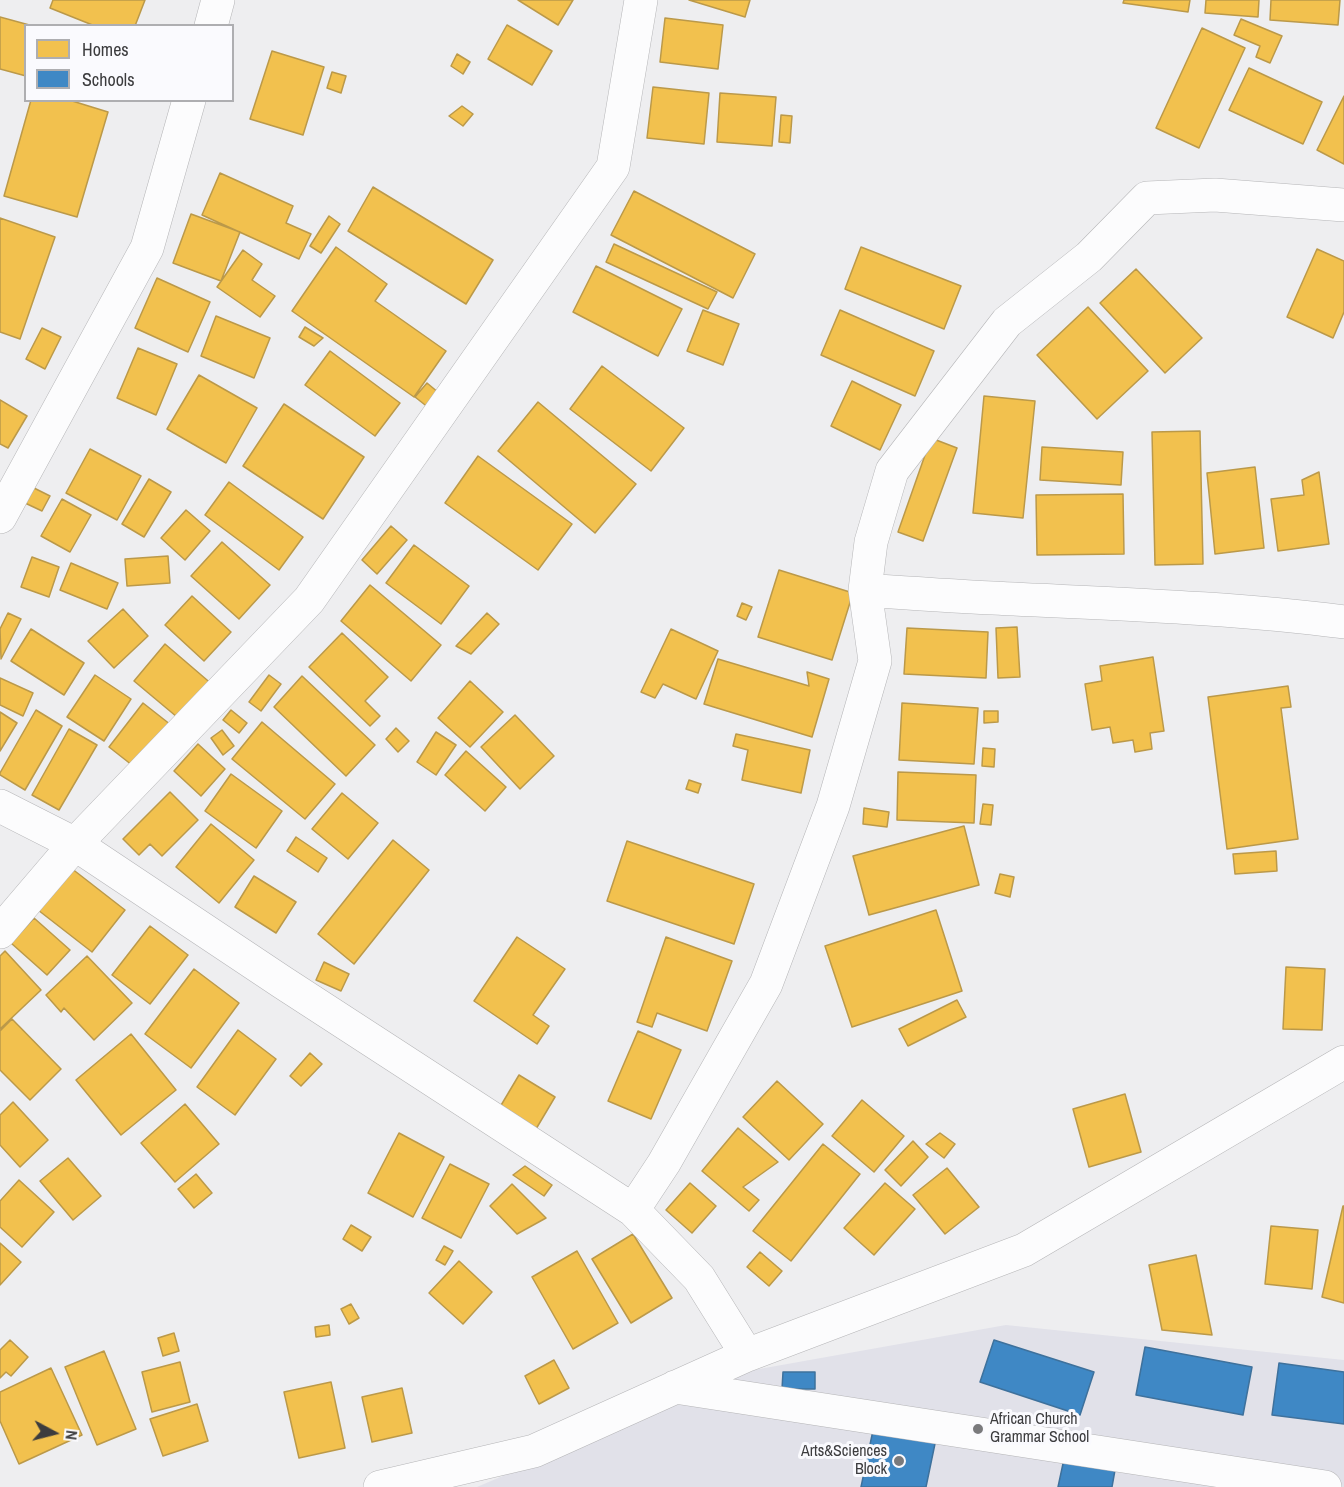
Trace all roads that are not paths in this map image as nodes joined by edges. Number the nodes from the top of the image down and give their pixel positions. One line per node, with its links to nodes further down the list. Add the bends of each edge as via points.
1 (218, 0): 3 (street)
2 (641, 0): 10 (street, via 613,167 309,600)
3 (212, 24)
4 (188, 102): 6 (street, via 147,248)
5 (1344, 205): 7 (street, via 1215,195 1147,198 1089,257 1007,322 892,471 871,542)
6 (0, 517)
7 (865, 590): 8 (street, via 1284,614); 13 (street, via 875,661 829,817 766,984)
8 (1344, 622)
9 (0, 806): 10 (street)
10 (75, 844): 11 (street); 13 (street)
11 (0, 932)
12 (1344, 1062): 14 (street, via 1024,1250)
13 (633, 1210): 14 (street, via 699,1278)
14 (747, 1355): 15 (street)
15 (675, 1387): 16 (street, via 534,1452); 17 (street)
16 (380, 1487)
17 (1325, 1487)

